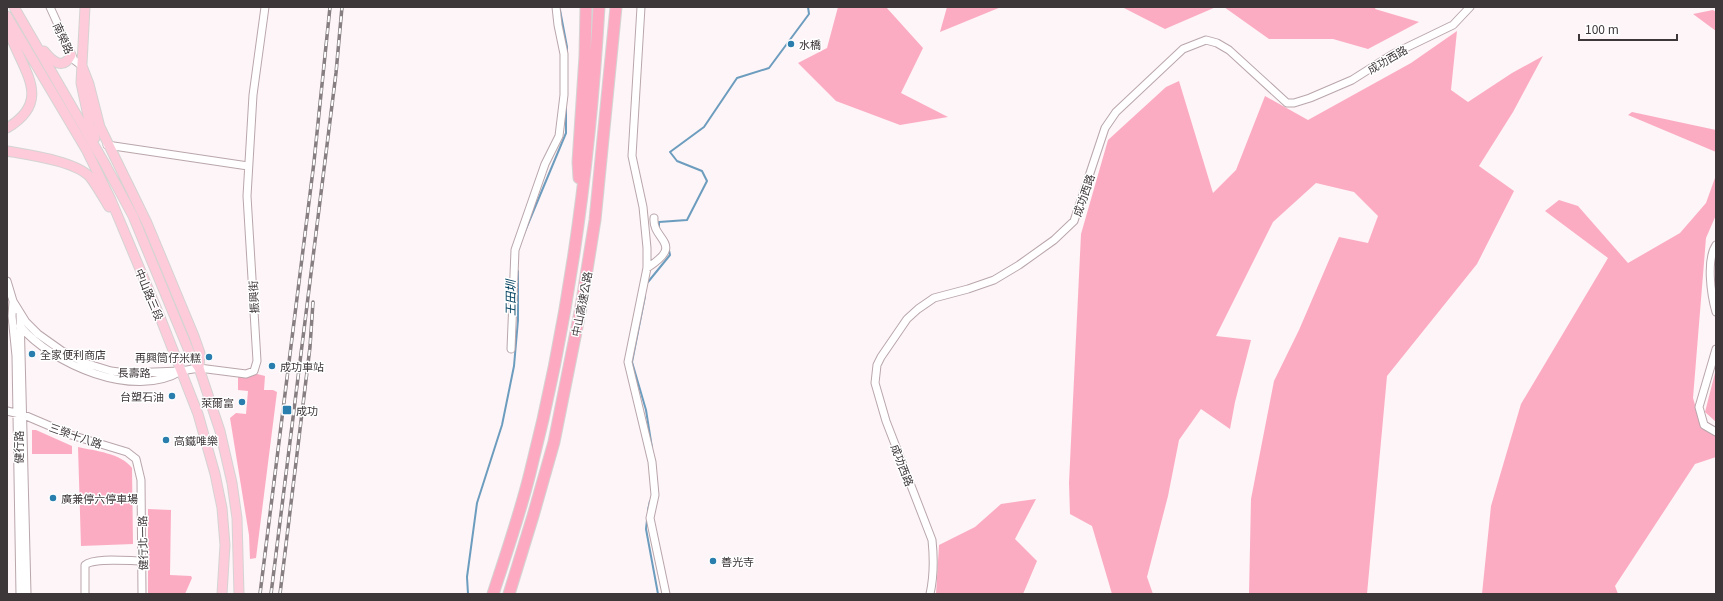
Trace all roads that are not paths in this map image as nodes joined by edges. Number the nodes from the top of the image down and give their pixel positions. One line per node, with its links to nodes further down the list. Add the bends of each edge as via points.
1 (14, 7): 12 (main road, 中山路三段)
2 (50, 7): 13 (street, 南榮路)
3 (85, 7): 14 (main road)
4 (264, 7): 19 (street, 振興街, via 253,95)
5 (556, 7): 33 (street, via 564,54 564,95 559,136 546,164 516,250)
6 (586, 7): 20 (highway, via 578,162)
7 (599, 7): 20 (highway, 中山高速公路, via 590,128)
8 (616, 7): 49 (highway, 中山高速公路, via 596,220 581,307 554,442)
9 (641, 7): 24 (street, via 632,156 644,207)
10 (1470, 7): 51 (street, 成功西路, via 1453,25 1393,54 1352,80 1294,103 1287,103 1229,50 1217,43 1206,40 1183,49 1116,112 1106,128 1074,221 1054,240 994,280 934,298 907,319 881,357 875,383 886,421 932,540 934,560)
11 (7, 17): 15 (main road, via 13,43 32,85 28,106 16,123); 22 (main road, 中山路三段, via 86,151)
12 (32, 39): 13 (main road, via 53,61 65,64); 18 (main road, 中山路三段)
13 (71, 55): 14 (street, 南榮路)
14 (82, 66): 16 (main road, 中山路三段); 18 (main road, via 81,83 90,125)
15 (7, 128)
16 (107, 145): 19 (street); 35 (main road, 中山路三段, via 147,224 188,321 200,353)
17 (7, 151): 22 (main road, via 59,161 89,177)
18 (105, 164): 35 (main road, 中山路三段, via 133,216 191,356)
19 (248, 166): 35 (street, 振興街, via 247,196 256,367 254,371 246,374)
20 (582, 192): 48 (highway, 中山高速公路, via 568,293 540,437)
21 (654, 218): 24 (street, via 654,227 664,239 666,247 662,256)
22 (121, 226): 36 (main road, 中山路三段)
23 (1716, 245): 27 (street, via 1713,250 1711,273 1712,297)
24 (647, 268): 50 (street, via 628,362 652,462 655,495 650,518)
25 (7, 281): 26 (street, 長壽路)
26 (10, 303): 28 (street, 長壽路); 29 (street, 健行路)
27 (1716, 312)
28 (20, 313): 30 (street, 健行路); 36 (street, 長壽路, via 38,334 85,363 127,373)
29 (12, 316): 30 (street, 長壽路); 38 (street, 健行路)
30 (21, 327): 31 (street, 長壽路); 32 (street, 健行路)
31 (40, 344): 32 (street, via 31,341); 36 (street, 長壽路, via 66,362 108,378 153,381 169,378)
32 (22, 347): 38 (street, 健行路)
33 (511, 349)
34 (1716, 349): 39 (street, via 1699,406 1704,425)
35 (199, 368): 36 (street, 長壽路); 47 (main road, 中山路三段, via 220,431 232,483 237,518)
36 (181, 371): 46 (main road, 中山路三段, via 198,414 222,508 225,544)
37 (7, 411): 38 (street, 三榮十八路)
38 (20, 415): 40 (street, 三榮十八路, via 71,435 127,452 136,460); 42 (street, 健行路); 43 (street, 健行路)
39 (1716, 432)
40 (139, 468): 41 (street, 健行北一路)
41 (142, 561): 44 (street, via 88,563 85,565); 45 (street, 健行北一路)
42 (20, 594)
43 (27, 594)
44 (85, 594)
45 (142, 594)
46 (222, 594)
47 (239, 594)
48 (493, 594)
49 (509, 594)
50 (666, 594)
51 (930, 594)

